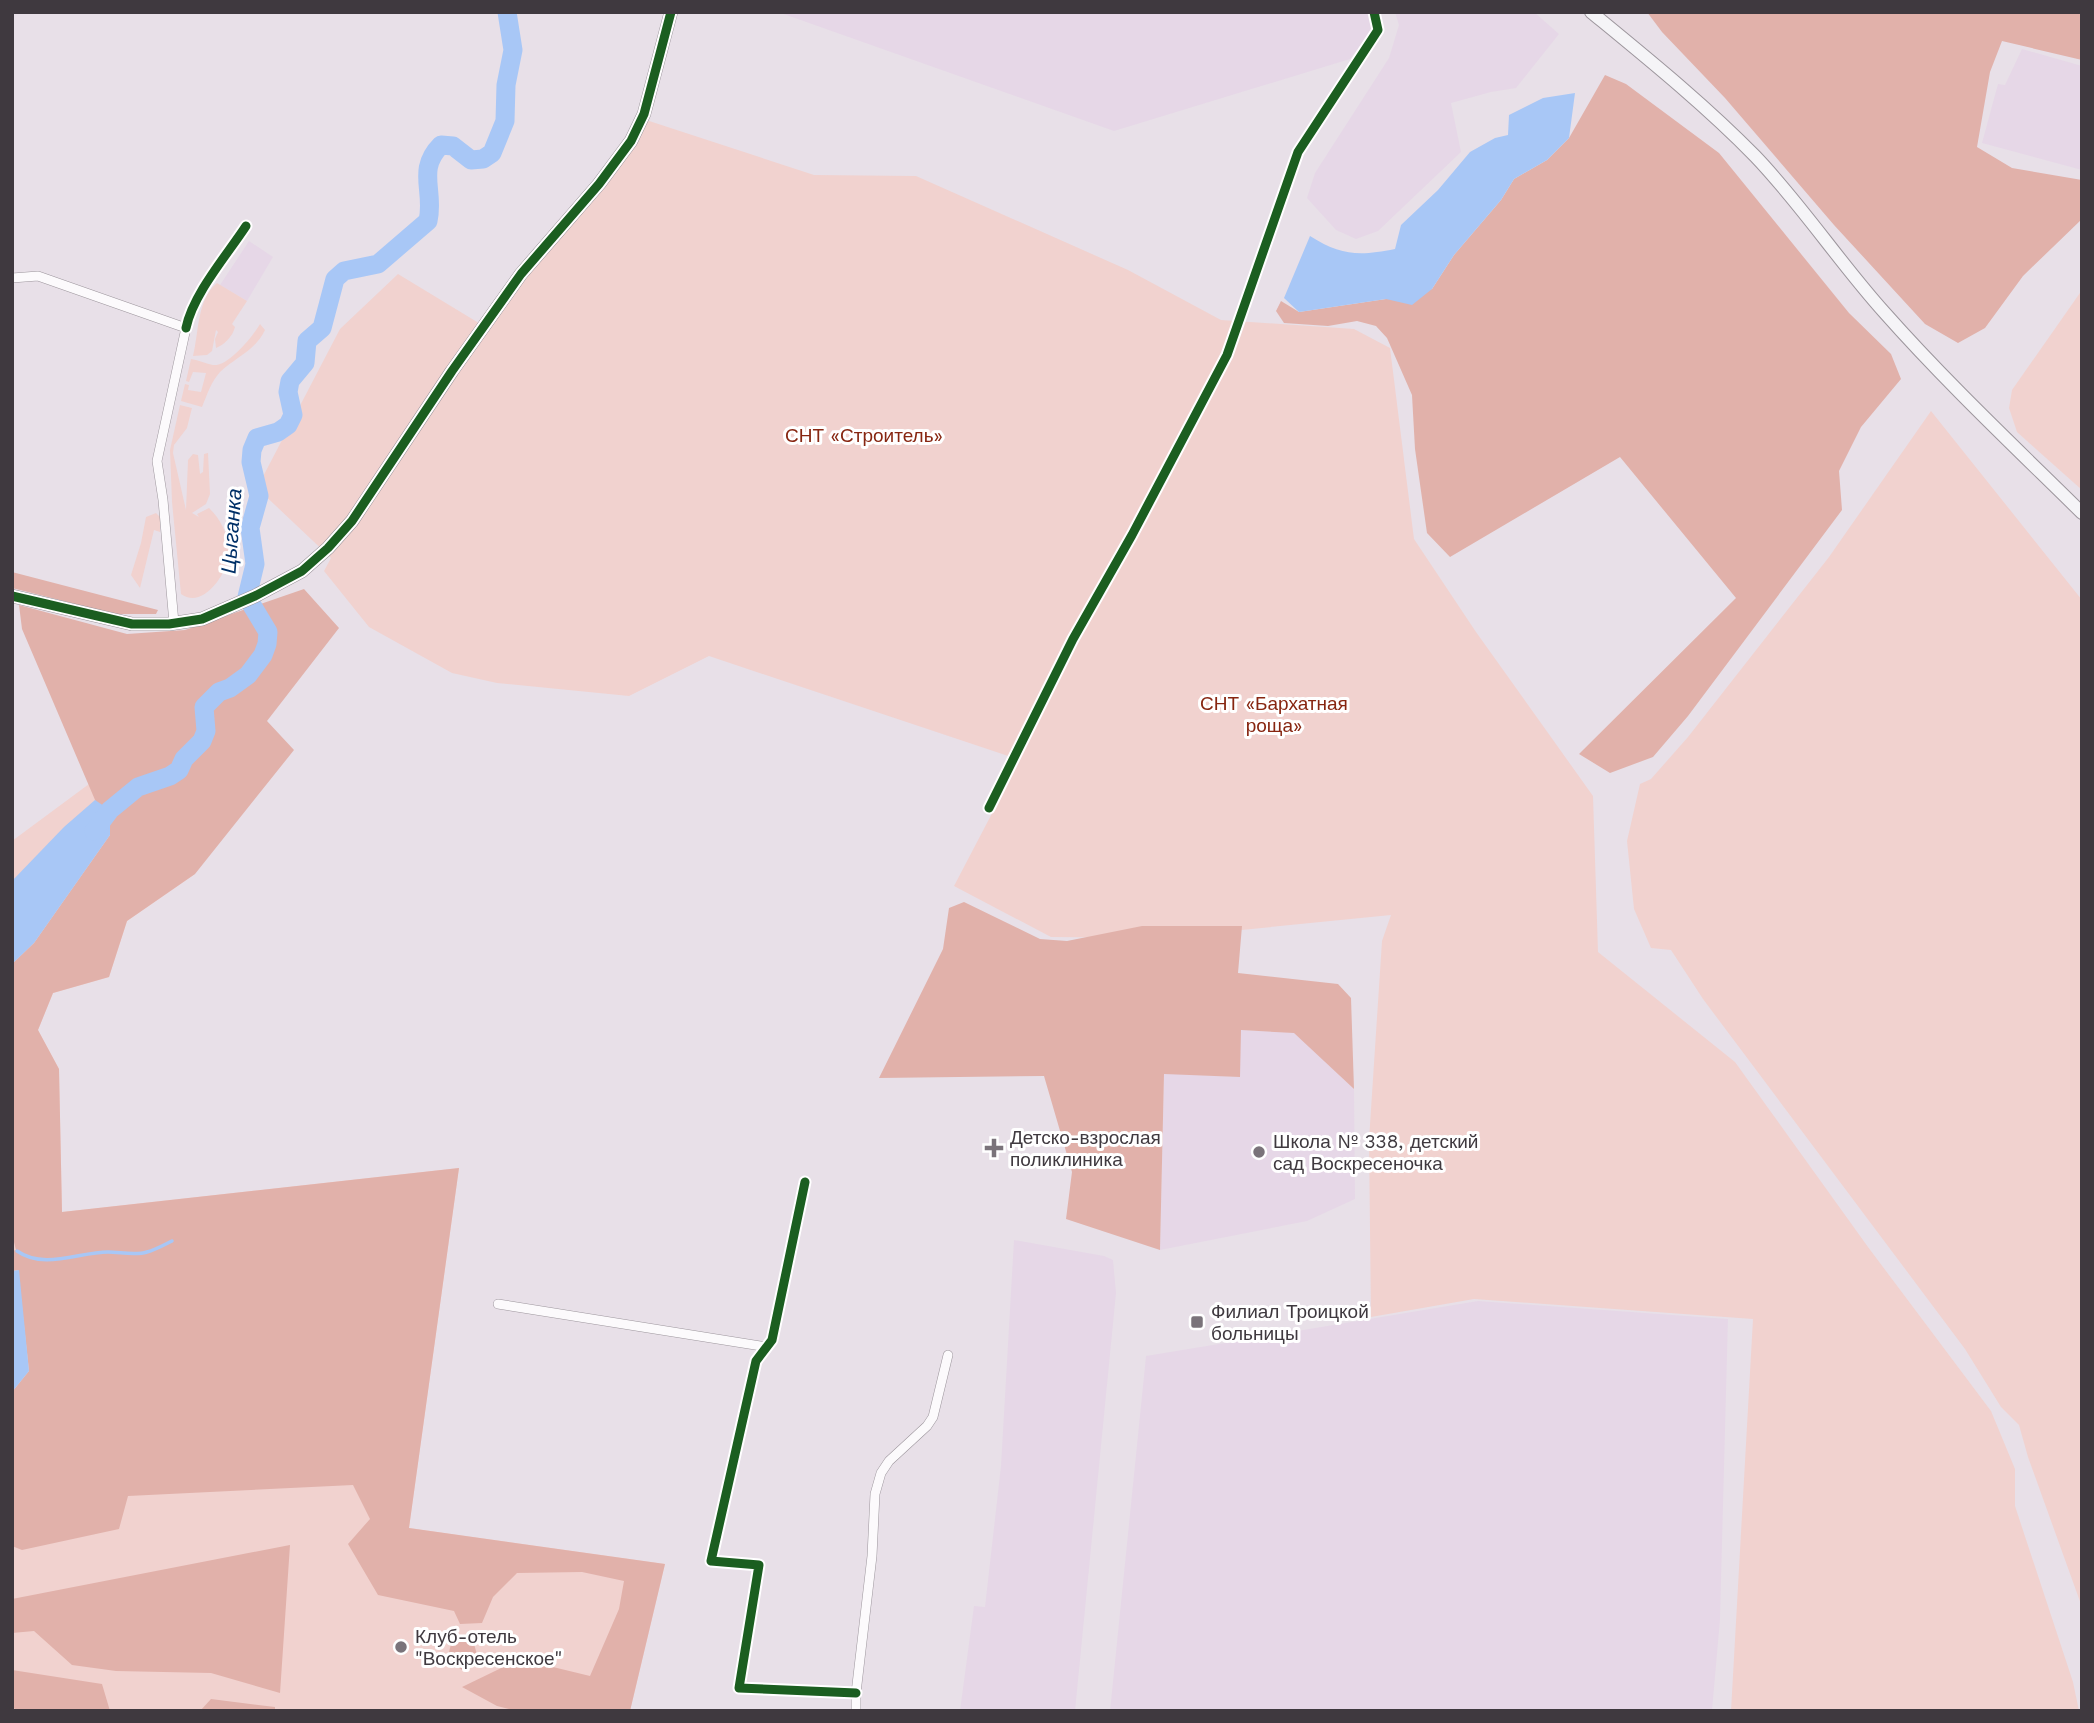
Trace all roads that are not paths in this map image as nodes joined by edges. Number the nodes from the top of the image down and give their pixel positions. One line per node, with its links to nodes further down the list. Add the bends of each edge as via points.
1 (671, 12): 9 (street, via 644,114 631,141 521,274 352,522 302,570 217,614)
2 (1374, 12): 10 (street, via 1378,30 1298,152 1227,355 1073,639)
3 (1591, 12): 7 (street, via 1755,156 1883,311)
4 (246, 226): 6 (street, via 201,293)
5 (12, 278): 6 (street, via 38,276)
6 (186, 328): 9 (street, via 157,461)
7 (2082, 513)
8 (12, 596): 9 (street, via 132,624)
9 (174, 623)
10 (989, 808)
11 (804, 1182): 13 (street)
12 (498, 1304): 13 (street)
13 (767, 1347): 15 (street, via 756,1361 711,1561 759,1565 739,1688)
14 (948, 1355): 15 (street, via 933,1417 889,1461 875,1493)
15 (856, 1693): 16 (street)
16 (856, 1711)

